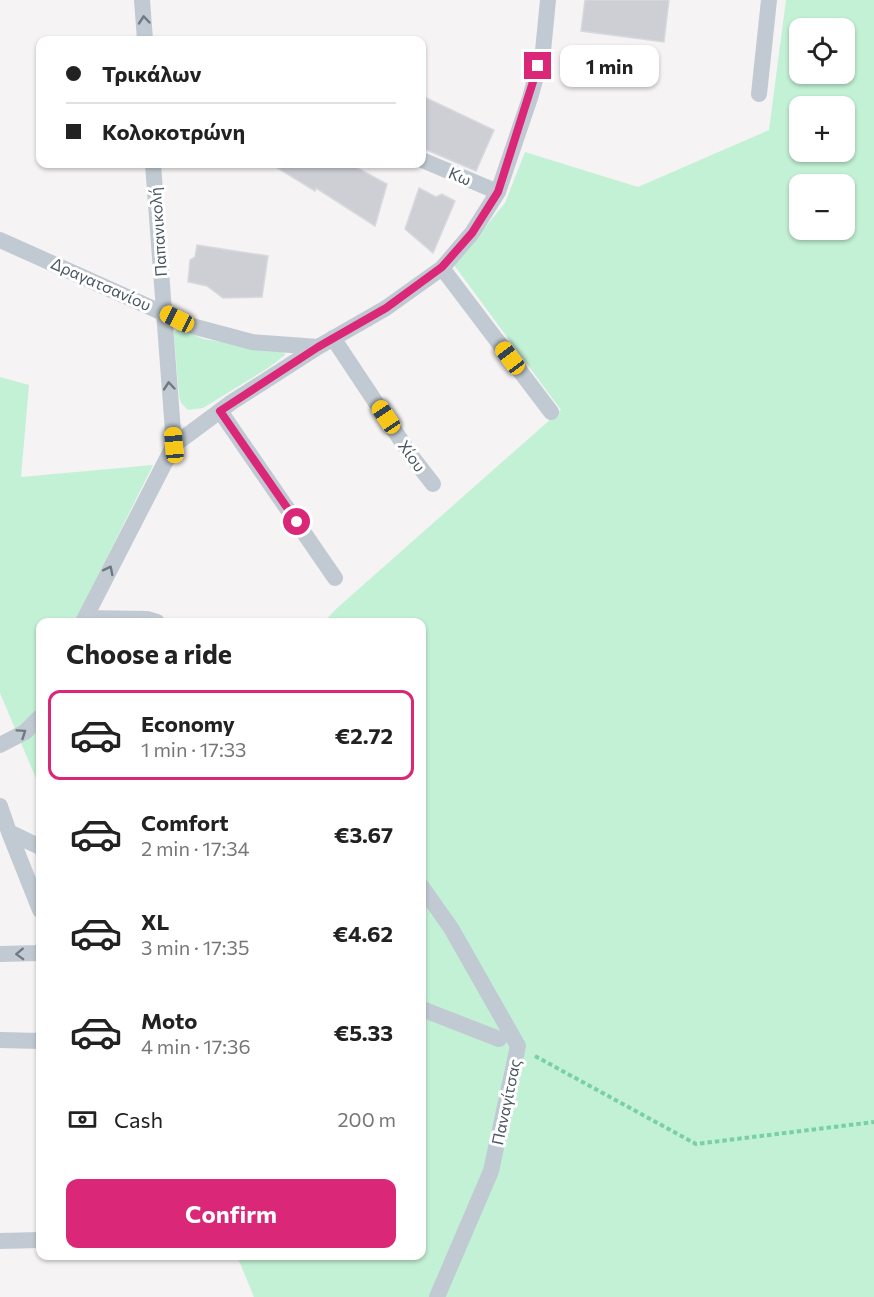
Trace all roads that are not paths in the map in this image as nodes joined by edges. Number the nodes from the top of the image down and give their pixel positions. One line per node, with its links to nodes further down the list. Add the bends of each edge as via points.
1 (142, 0): 4 (street, one-way to 1)
2 (548, 0): 8 (street, via 543,51)
3 (769, 0): 5 (street)
4 (145, 36)
5 (759, 94)
6 (426, 162): 8 (street, Κω)
7 (153, 168): 11 (street, Παπανικολή)
8 (498, 192): 10 (street, via 472,233)
9 (0, 240): 11 (street, Δραγατσανίου)
10 (442, 267): 12 (street, via 386,308); 15 (street)
11 (163, 312): 13 (street, Δραγατσανίου, via 192,326 252,342); 16 (street, Παπανικολή, one-way to 11)
12 (333, 338): 13 (street); 17 (street, Χίου)
13 (318, 347): 14 (street)
14 (220, 411): 16 (street); 18 (street)
15 (551, 412)
16 (174, 445): 19 (street, one-way to 16)
17 (433, 484)
18 (335, 578)
19 (85, 618)
20 (36, 721): 21 (street, one-way to 20, via 25,732)
21 (0, 745)
22 (0, 806): 23 (street)
23 (9, 832): 24 (street); 26 (street)
24 (36, 845)
25 (426, 893): 35 (street, Παναγίτσας, via 451,928 518,1046 491,1171)
26 (36, 900)
27 (36, 953): 28 (street, one-way to 28)
28 (0, 954)
29 (426, 1011): 30 (street)
30 (499, 1039)
31 (0, 1040): 32 (street)
32 (36, 1041)
33 (36, 1240): 34 (street)
34 (0, 1241)
35 (437, 1297)

